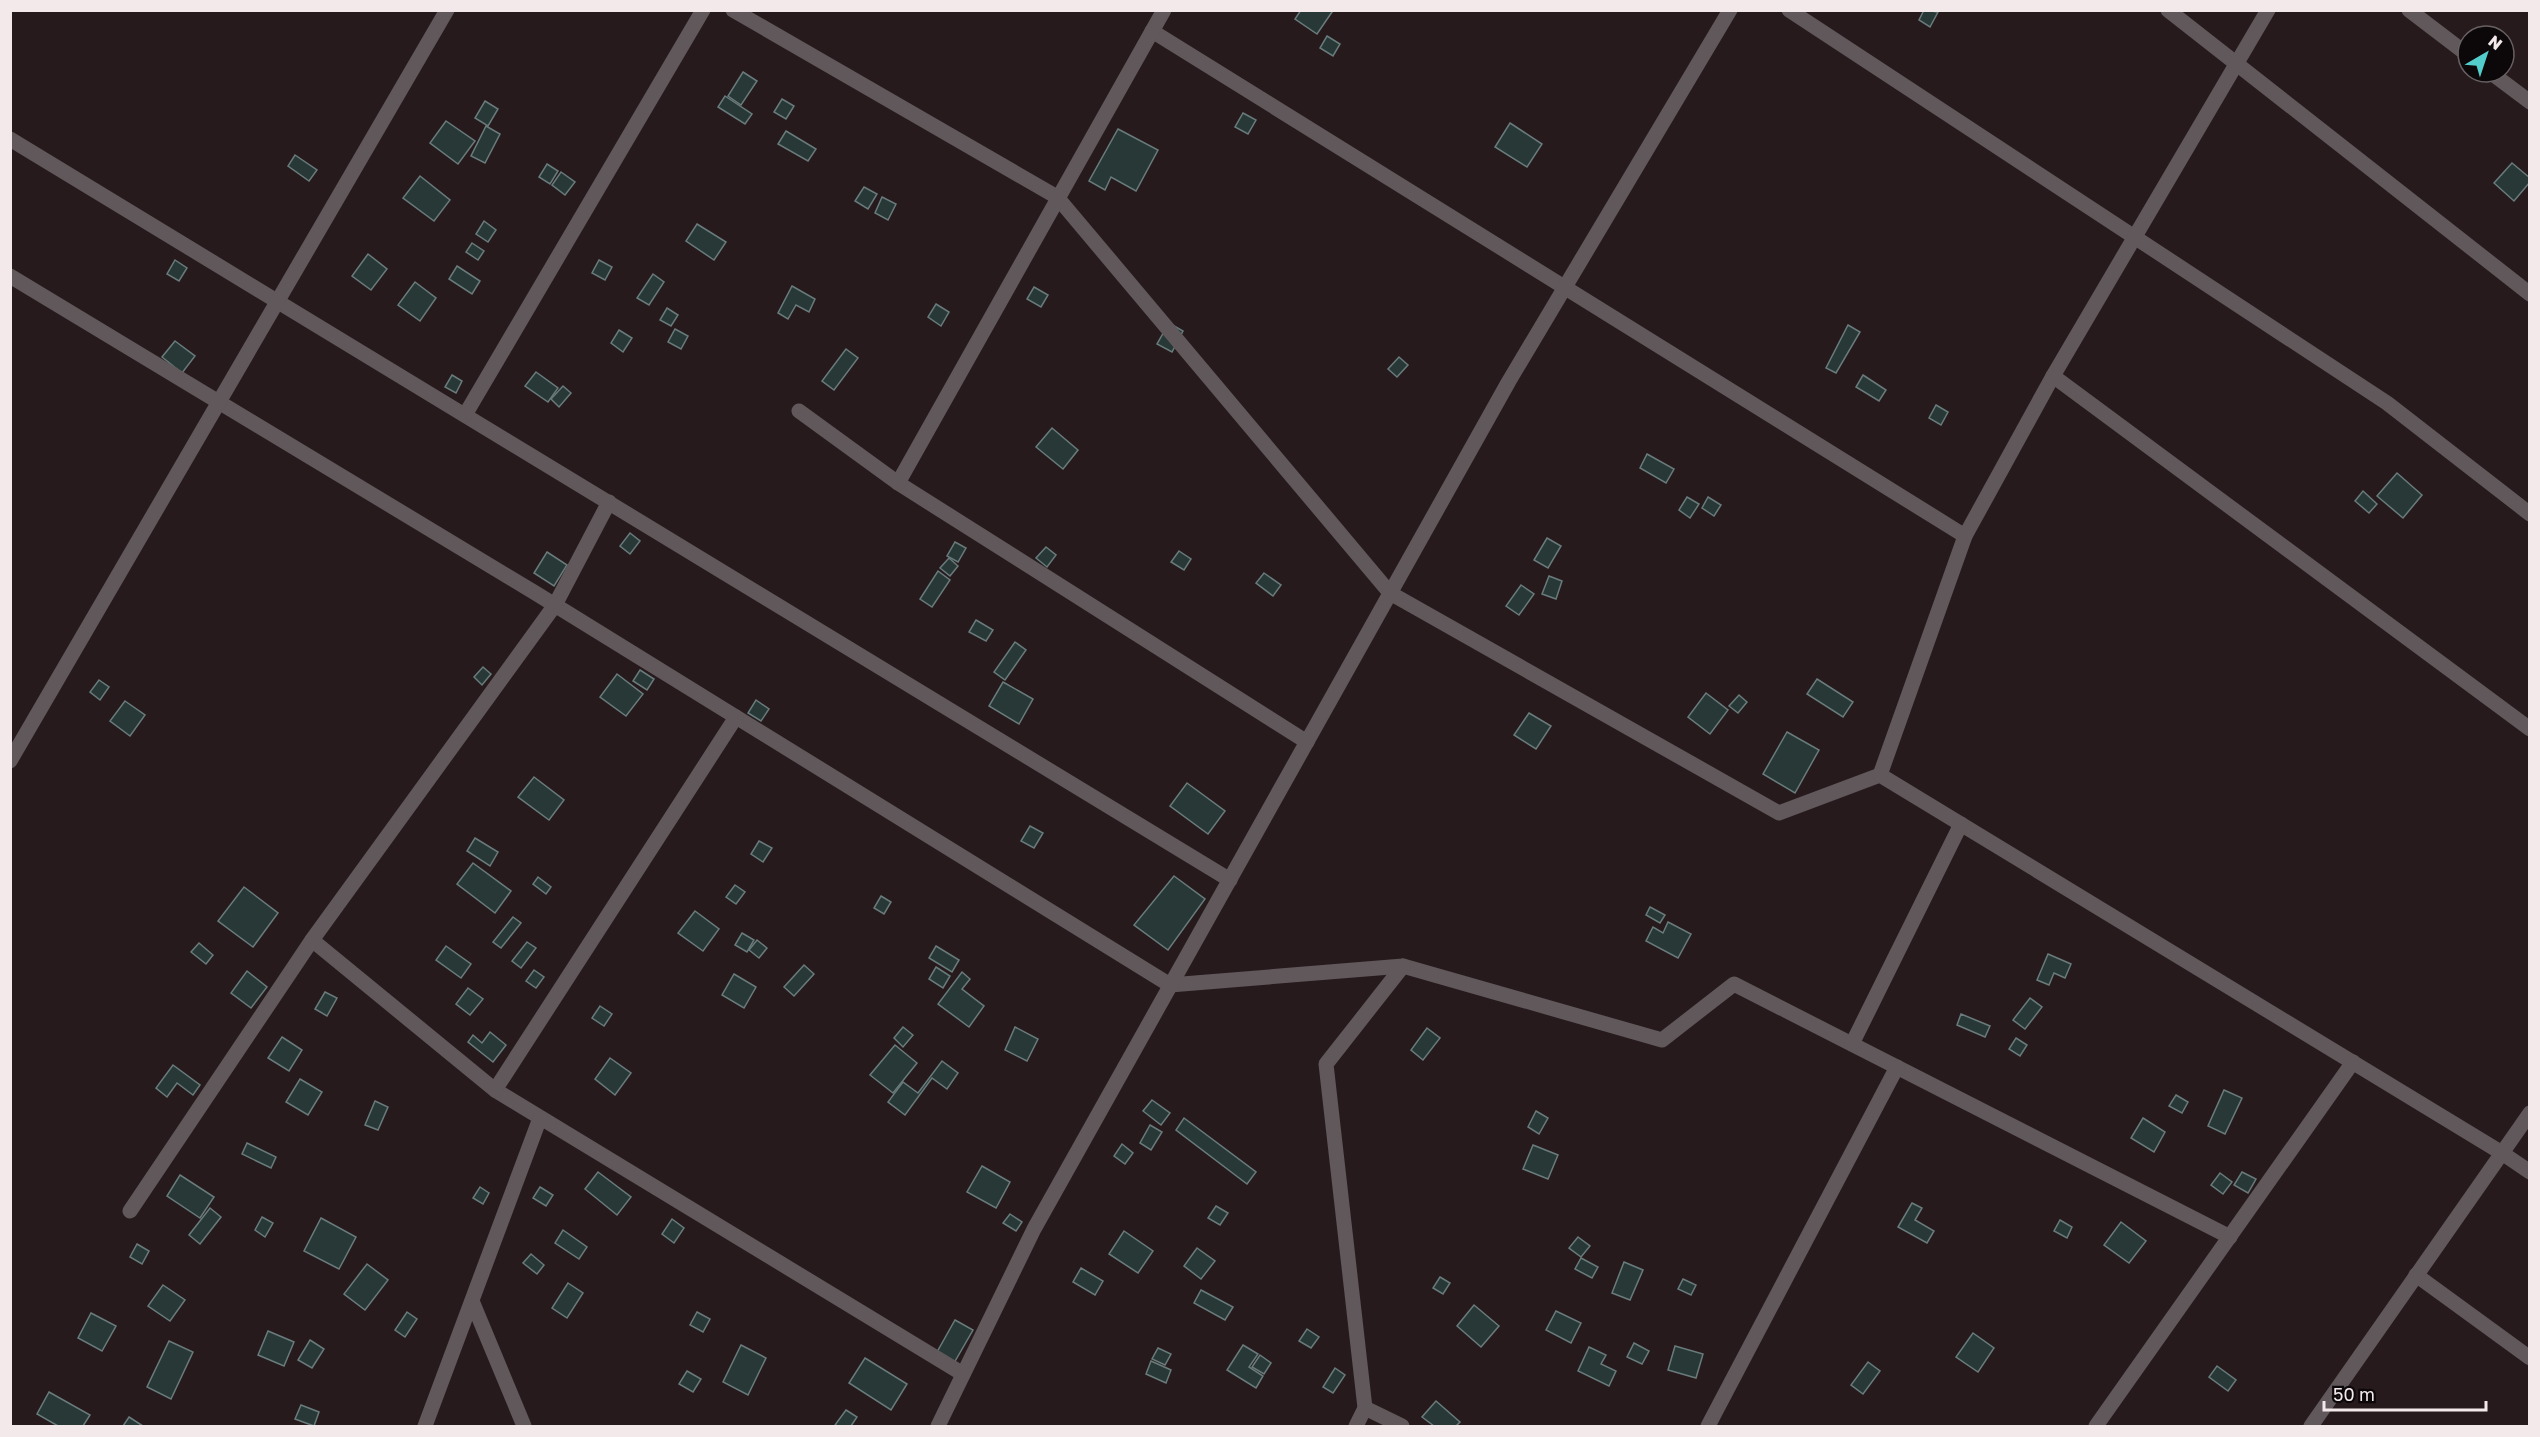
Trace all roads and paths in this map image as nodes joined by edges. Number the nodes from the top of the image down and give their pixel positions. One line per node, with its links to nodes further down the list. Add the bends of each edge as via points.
1 (447, 10): 21 (street)
2 (703, 10): 25 (street)
3 (733, 10): 16 (street)
4 (1164, 10): 10 (street)
5 (1730, 10): 19 (street)
6 (1789, 10): 17 (street)
7 (2168, 10): 12 (street)
8 (2268, 10): 12 (street)
9 (2409, 10): 11 (street)
10 (1152, 31): 16 (street); 19 (street)
11 (2456, 46)
12 (2236, 64): 17 (street); 20 (street)
13 (2506, 84): 14 (street)
14 (2529, 102)
15 (10, 139): 21 (street)
16 (1057, 197): 26 (street); 30 (street)
17 (2135, 237): 22 (street); 28 (street, via 2387,403)
18 (10, 276): 23 (street)
19 (1565, 287): 29 (street); 30 (street)
20 (2529, 294)
21 (278, 301): 23 (street); 25 (street)
22 (2053, 376): 29 (street); 33 (street)
23 (219, 402): 31 (street); 35 (street)
24 (799, 411): 26 (street)
25 (465, 415): 27 (street)
26 (898, 483): 34 (street)
27 (609, 502): 31 (street); 38 (street)
28 (2529, 514)
29 (1965, 536): 36 (street)
30 (1390, 593): 34 (street); 36 (street, via 1779,813)
31 (555, 605): 32 (street); 39 (street)
32 (736, 717): 41 (street); 45 (street)
33 (2529, 729)
34 (1306, 742): 38 (street)
35 (10, 761)
36 (1880, 775): 37 (street)
37 (1961, 824): 42 (street); 43 (street)
38 (1230, 880): 41 (street)
39 (312, 940): 45 (street); 50 (street)
40 (1403, 966): 41 (street); 42 (street, via 1662,1040 1734,984); 56 (street, via 1326,1064)
41 (1170, 985): 55 (street, via 1034,1228)
42 (1852, 1044): 44 (street)
43 (2353, 1062): 48 (street); 51 (street)
44 (1897, 1067): 51 (street); 62 (street)
45 (495, 1090): 47 (street)
46 (2529, 1113): 48 (street)
47 (540, 1118): 53 (street); 55 (street)
48 (2502, 1153): 49 (street); 52 (street)
49 (2529, 1172)
50 (130, 1211)
51 (2230, 1237): 63 (street)
52 (2416, 1275): 54 (street); 64 (street)
53 (472, 1301): 57 (street); 58 (street)
54 (2529, 1358)
55 (963, 1374): 59 (street)
56 (1365, 1408): 60 (street); 61 (street)
57 (425, 1426)
58 (524, 1426)
59 (938, 1426)
60 (1356, 1426)
61 (1402, 1426)
62 (1708, 1426)
63 (2096, 1426)
64 (2311, 1426)

